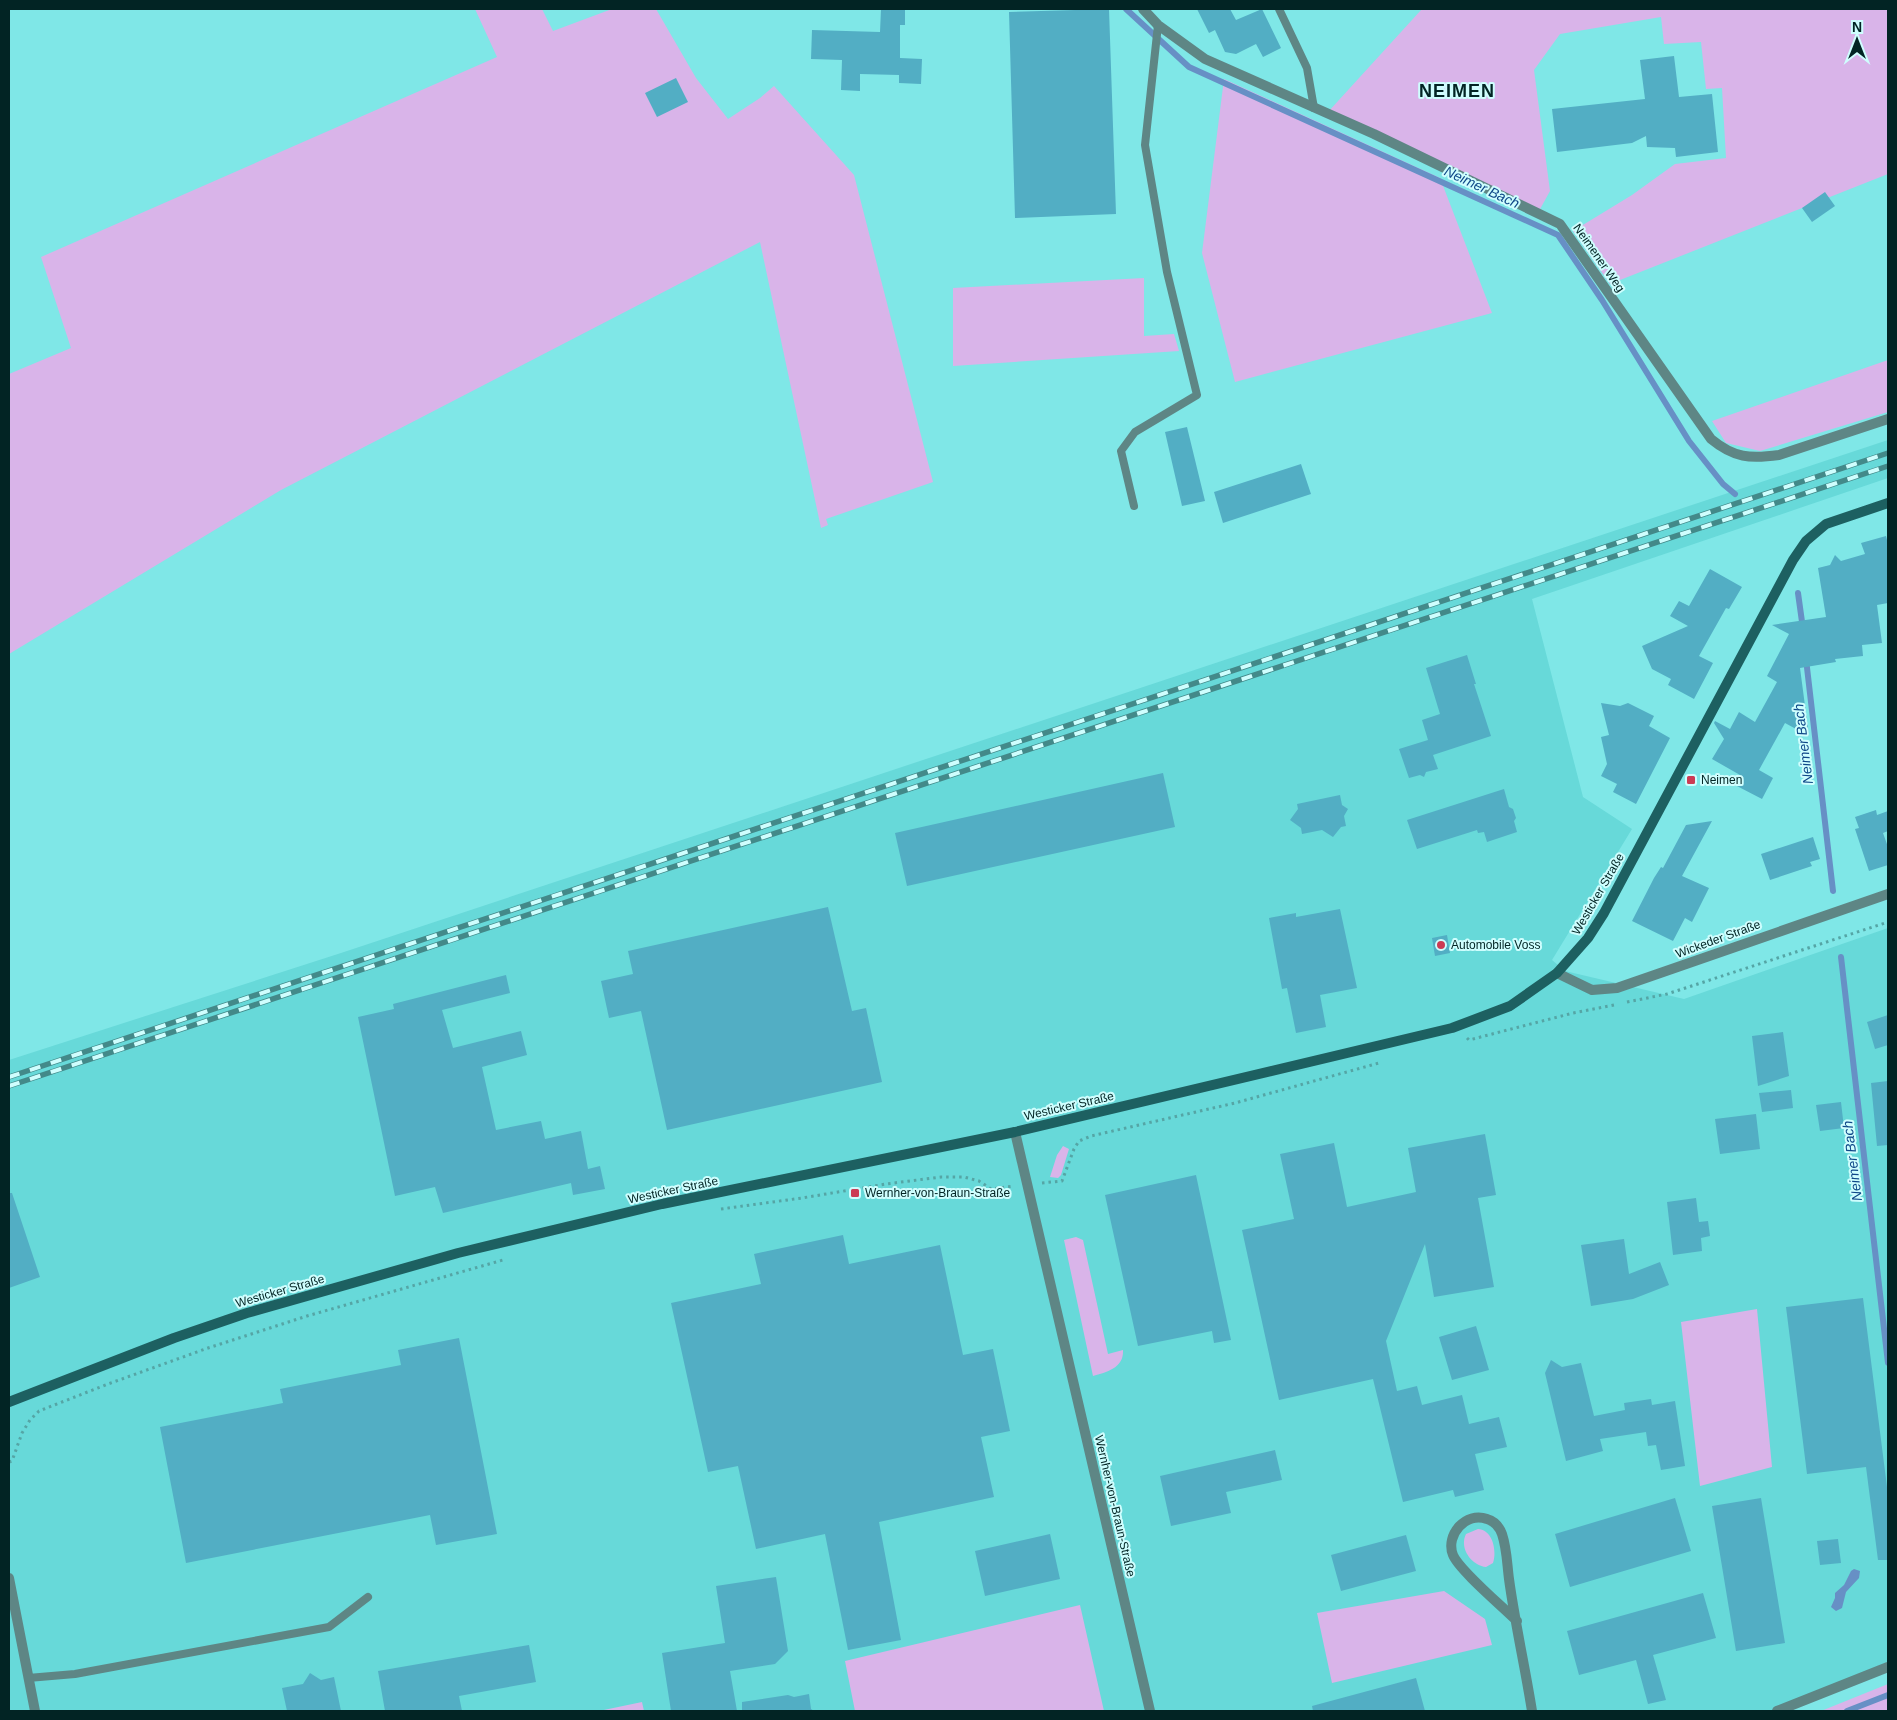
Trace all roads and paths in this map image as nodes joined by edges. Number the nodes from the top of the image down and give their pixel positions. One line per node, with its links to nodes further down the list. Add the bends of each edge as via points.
1 (1143, 9): 3 (street, Neimener Weg)
2 (1279, 9): 4 (lane, via 1307,68)
3 (1158, 25): 4 (street, Neimener Weg, via 1205,60); 7 (lane, via 1145,145 1167,272 1197,395 1135,432 1121,451)
4 (1314, 108): 5 (street, Neimener Weg, via 1560,224 1711,439 1724,450 1741,457 1779,455)
5 (1888, 419)
6 (1888, 502): 9 (main road, Westicker Straße, via 1826,524 1806,542 1793,560 1604,913 1588,938)
7 (1134, 506)
8 (1888, 894): 9 (street, Wickeder Straße, via 1617,988 1592,990)
9 (1557, 973): 13 (main road, Westicker Straße, via 1510,1006 1452,1028)
10 (1469, 1040): 11 (path)
11 (1461, 1042)
12 (1382, 1062): 14 (path, via 1235,1103 1091,1136 1079,1141 1062,1181)
13 (1015, 1132): 14 (street, Wernher-von-Braun-Straße); 17 (main road, Westicker Straße, via 662,1204 458,1253 247,1313)
14 (1027, 1184): 15 (path, via 991,1189 964,1177 942,1177); 25 (street, Wernher-von-Braun-Straße)
15 (717, 1210)
16 (509, 1258): 18 (path, via 217,1345 39,1411 22,1433)
17 (9, 1402)
18 (9, 1462)
19 (9, 1578): 23 (street)
20 (368, 1597): 23 (lane, via 329,1627 75,1674)
21 (1517, 1621): 21 (street, via 1502,1532 1494,1521 1483,1517 1468,1520 1456,1529 1451,1542 1453,1555 1462,1568); 26 (street)
22 (1888, 1667): 27 (street)
23 (28, 1678): 24 (street)
24 (35, 1711)
25 (1150, 1711)
26 (1532, 1711)
27 (1777, 1711)

